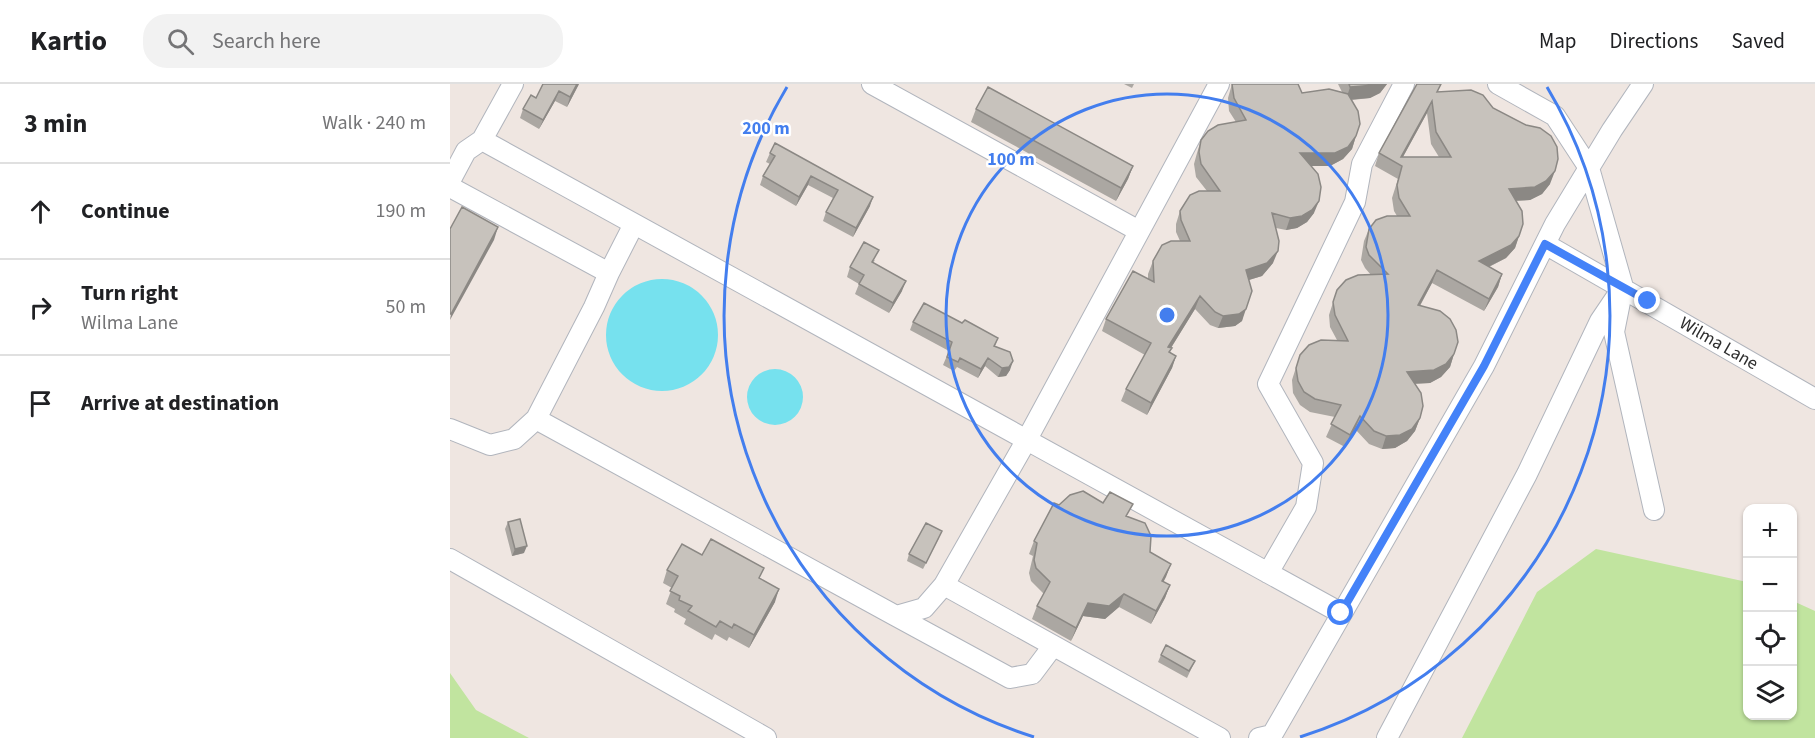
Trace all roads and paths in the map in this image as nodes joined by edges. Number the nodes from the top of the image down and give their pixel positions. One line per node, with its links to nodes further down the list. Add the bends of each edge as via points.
1 (513, 84): 7 (lane)
2 (872, 84): 12 (lane)
3 (1219, 84): 12 (lane)
4 (1404, 84): 22 (lane, via 1362,164 1355,202 1268,384 1313,462 1306,507)
5 (1498, 84): 8 (lane, via 1555,116)
6 (1643, 84): 8 (lane)
7 (482, 140): 9 (lane, via 466,151); 11 (lane)
8 (1589, 168): 13 (lane); 15 (lane)
9 (450, 181)
10 (450, 187): 14 (lane)
11 (634, 224): 14 (lane); 19 (lane)
12 (1139, 231): 19 (lane)
13 (1545, 244): 15 (lane, Wilma Lane); 24 (lane, via 1484,366)
14 (609, 273): 17 (lane)
15 (1623, 287): 16 (lane, Wilma Lane); 20 (lane, via 1614,332); 30 (lane, via 1600,321 1527,474)
16 (1815, 399)
17 (536, 419): 18 (lane, via 514,439 490,445); 25 (lane)
18 (450, 429)
19 (1026, 441): 22 (lane); 23 (lane)
20 (1654, 510)
21 (450, 559): 27 (lane)
22 (1268, 573): 24 (lane)
23 (944, 585): 25 (lane, via 924,608); 26 (lane)
24 (1341, 613): 29 (lane, via 1272,735)
25 (896, 616): 26 (lane, via 1010,678 1032,674)
26 (1053, 646): 28 (lane)
27 (766, 738)
28 (1220, 738)
29 (1259, 738)
30 (1387, 738)

